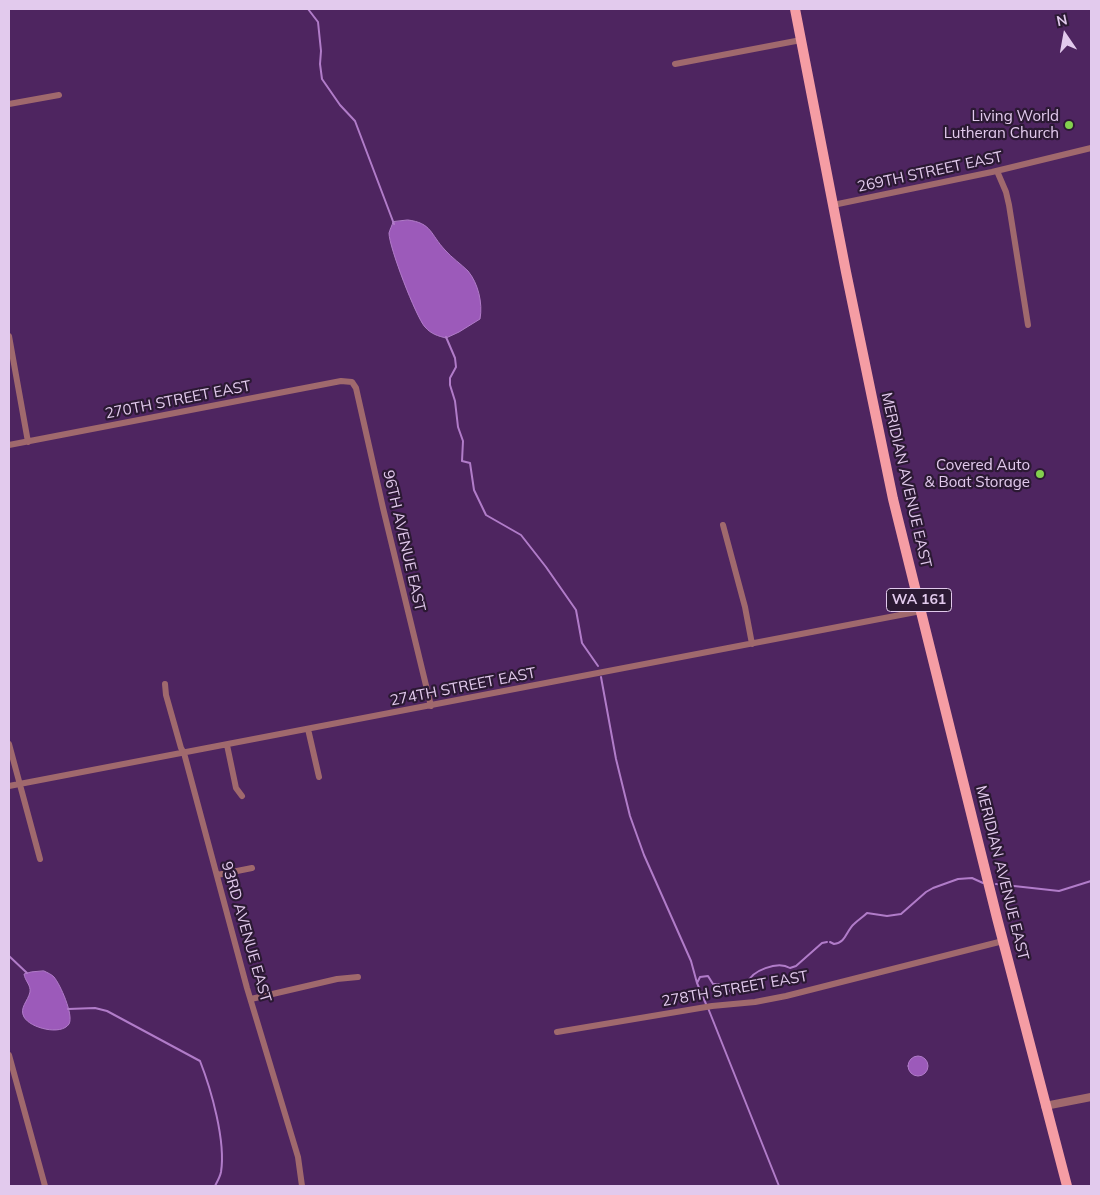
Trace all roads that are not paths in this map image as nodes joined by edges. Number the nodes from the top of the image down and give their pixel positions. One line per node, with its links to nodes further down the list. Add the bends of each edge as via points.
1 (795, 9): 2 (main road, MERIDIAN AVENUE EAST / WA 161)
2 (801, 40): 3 (street); 8 (main road, MERIDIAN AVENUE EAST / WA 161)
3 (675, 64)
4 (59, 95): 5 (street)
5 (9, 104)
6 (1091, 148): 7 (street, 269TH STREET EAST)
7 (997, 171): 8 (street, 269TH STREET EAST); 9 (street, via 1009,205)
8 (833, 205): 15 (main road, MERIDIAN AVENUE EAST / WA 161, via 875,416)
9 (1028, 325)
10 (9, 336): 12 (street)
11 (352, 382): 12 (street, 270TH STREET EAST, via 341,381); 18 (street, 96TH AVENUE EAST)
12 (28, 442): 13 (street, 270TH STREET EAST)
13 (9, 445)
14 (722, 525): 16 (street)
15 (922, 611): 16 (street, 274TH STREET EAST); 30 (main road, MERIDIAN AVENUE EAST / WA 161)
16 (752, 644): 18 (street, 274TH STREET EAST)
17 (165, 684): 22 (street, 93RD AVENUE EAST)
18 (431, 706): 19 (street, 274TH STREET EAST)
19 (308, 729): 21 (street, 274TH STREET EAST); 23 (street)
20 (9, 744): 24 (street)
21 (226, 745): 22 (street, 274TH STREET EAST); 26 (street, via 236,788)
22 (184, 753): 24 (street, 274TH STREET EAST); 29 (street, 93RD AVENUE EAST)
23 (319, 778)
24 (20, 784): 25 (street, 274TH STREET EAST); 27 (street)
25 (9, 786)
26 (242, 796)
27 (40, 859)
28 (252, 868): 29 (street)
29 (217, 875): 32 (street, 93RD AVENUE EAST)
30 (1003, 941): 33 (street, 278TH STREET EAST, via 786,996); 36 (main road, MERIDIAN AVENUE EAST / WA 161)
31 (358, 977): 32 (street)
32 (251, 999): 38 (street, 93RD AVENUE EAST, via 298,1157)
33 (557, 1032)
34 (9, 1055): 37 (street)
35 (1091, 1097): 36 (street)
36 (1045, 1106): 39 (main road, MERIDIAN AVENUE EAST / WA 161)
37 (45, 1186)
38 (302, 1186)
39 (1067, 1186)

